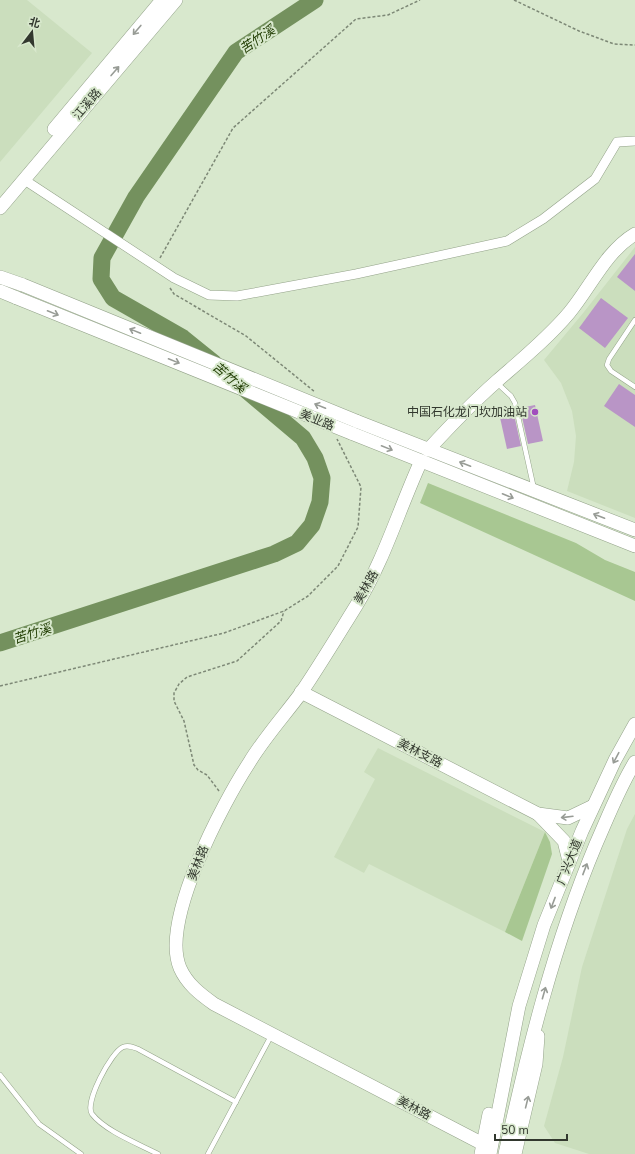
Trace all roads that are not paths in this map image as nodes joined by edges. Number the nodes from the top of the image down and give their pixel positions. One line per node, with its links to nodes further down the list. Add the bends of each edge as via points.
1 (162, 0): 5 (street, 江溪路, one-way to 5)
2 (176, 0): 4 (street, 江溪路, one-way to 2)
3 (635, 141): 4 (street, via 617,142 595,179 544,219 507,241 356,274 237,296 209,295 174,278)
4 (23, 179): 6 (street, 江溪路)
5 (0, 193)
6 (0, 208)
7 (635, 234): 11 (street, via 610,258 569,313 534,349)
8 (2, 277): 13 (street, 美业路, one-way to 8, bridge)
9 (0, 291): 14 (street, 美业路, one-way to 14, bridge)
10 (635, 320): 12 (lane, via 607,365 611,371)
11 (496, 382): 13 (street, via 462,413); 15 (lane, via 507,391 515,403)
12 (635, 387)
13 (428, 450): 15 (street, 美业路, one-way to 13)
14 (421, 461): 17 (street, 美业路, one-way to 17); 18 (street, 美林路, via 377,567 357,604)
15 (534, 491): 16 (street, 美业路, one-way to 15)
16 (635, 530)
17 (635, 546)
18 (301, 692): 22 (street, 美林支路); 26 (street, 美林路, via 249,762 211,830 181,911 176,941 180,967 194,989 214,1004)
19 (635, 724): 21 (street, 广兴大道, one-way to 21)
20 (635, 762): 25 (street, 广兴大道, one-way to 20, via 562,932 586,866)
21 (593, 806): 22 (street, one-way to 22, via 568,818); 23 (street, 广兴大道)
22 (538, 814): 23 (street, via 564,841)
23 (568, 862): 24 (street, 广兴大道, one-way to 24, via 544,925)
24 (519, 1006): 29 (street, 广兴大道, via 508,1066); 29 (street, 广兴大道, via 502,1057)
25 (539, 1011): 33 (street, 广兴大道); 34 (street, 广兴大道, one-way to 25, via 536,1064)
26 (272, 1034): 28 (lane); 29 (street, 美林路)
27 (0, 1075): 30 (lane, via 39,1124)
28 (236, 1102): 31 (lane, via 138,1049 131,1046 122,1048 115,1054 93,1092 91,1113 103,1125); 32 (lane)
29 (484, 1151)
30 (81, 1154)
31 (158, 1154)
32 (208, 1154)
33 (505, 1154)
34 (515, 1154)

